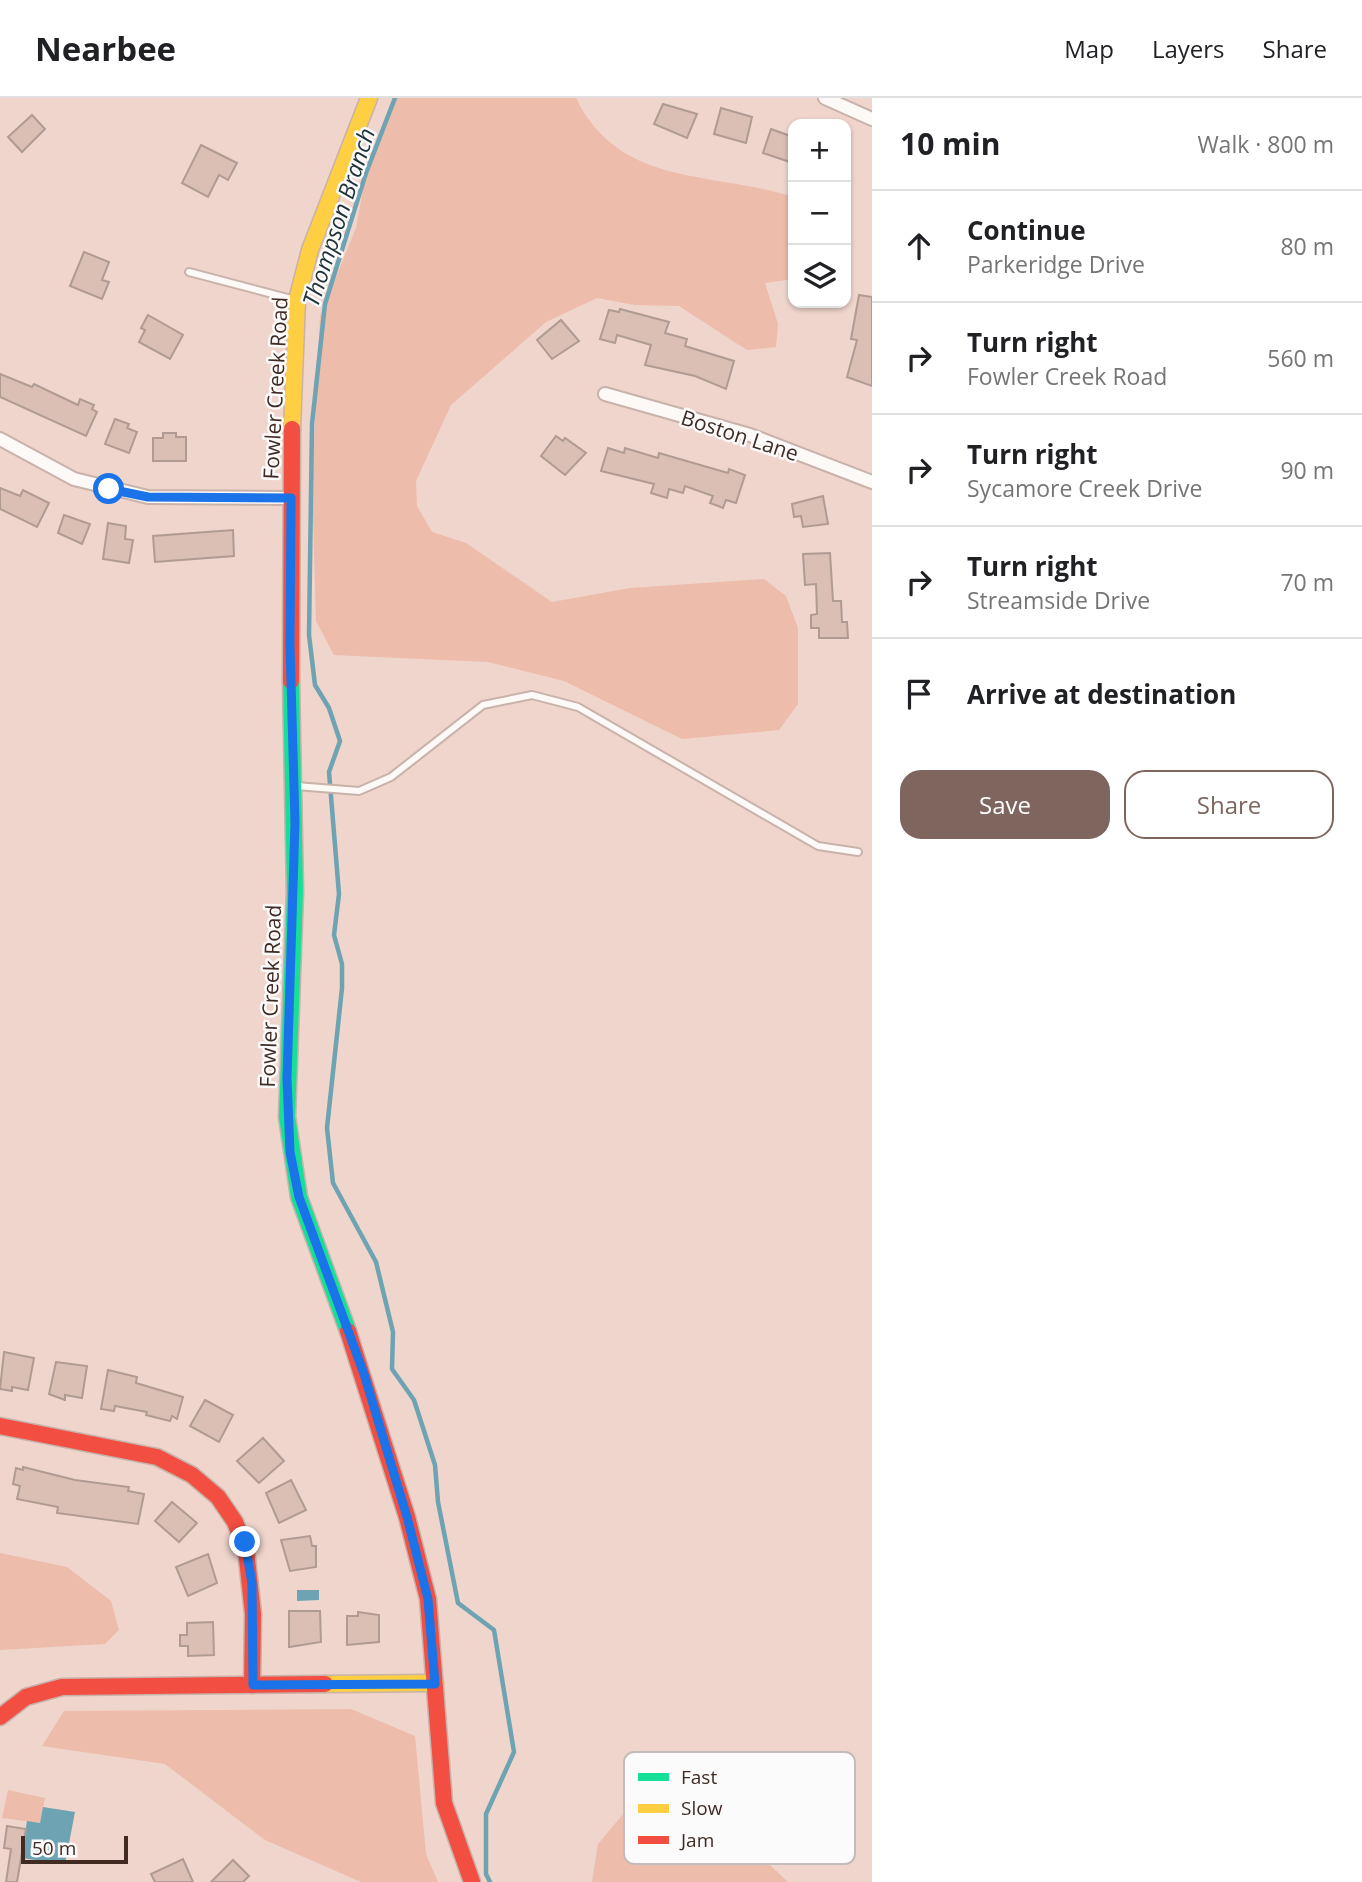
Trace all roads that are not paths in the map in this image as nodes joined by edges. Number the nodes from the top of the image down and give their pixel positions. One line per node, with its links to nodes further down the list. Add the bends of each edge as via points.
1 (369, 98): 5 (main road, Fowler Creek Road, via 310,250)
2 (825, 98): 3 (street)
3 (872, 119)
4 (189, 272): 5 (lane)
5 (297, 300): 9 (main road, Fowler Creek Road)
6 (605, 394): 8 (street, Boston Lane, via 750,435)
7 (0, 439): 9 (street, via 74,479 148,497)
8 (872, 482)
9 (291, 498): 10 (main road, Fowler Creek Road)
10 (294, 786): 11 (lane, via 359,791 391,777 483,705 532,695 578,707 818,846); 13 (main road, Fowler Creek Road, via 295,891 287,1079 290,1152 299,1197 364,1374 407,1517 428,1599)
11 (858, 852)
12 (0, 1426): 14 (main road, via 157,1457 209,1487 237,1523 248,1551)
13 (435, 1684): 14 (main road); 16 (main road, Fowler Creek Road, via 444,1803)
14 (253, 1685): 15 (main road, via 62,1687 26,1697)
15 (0, 1717)
16 (472, 1882)

